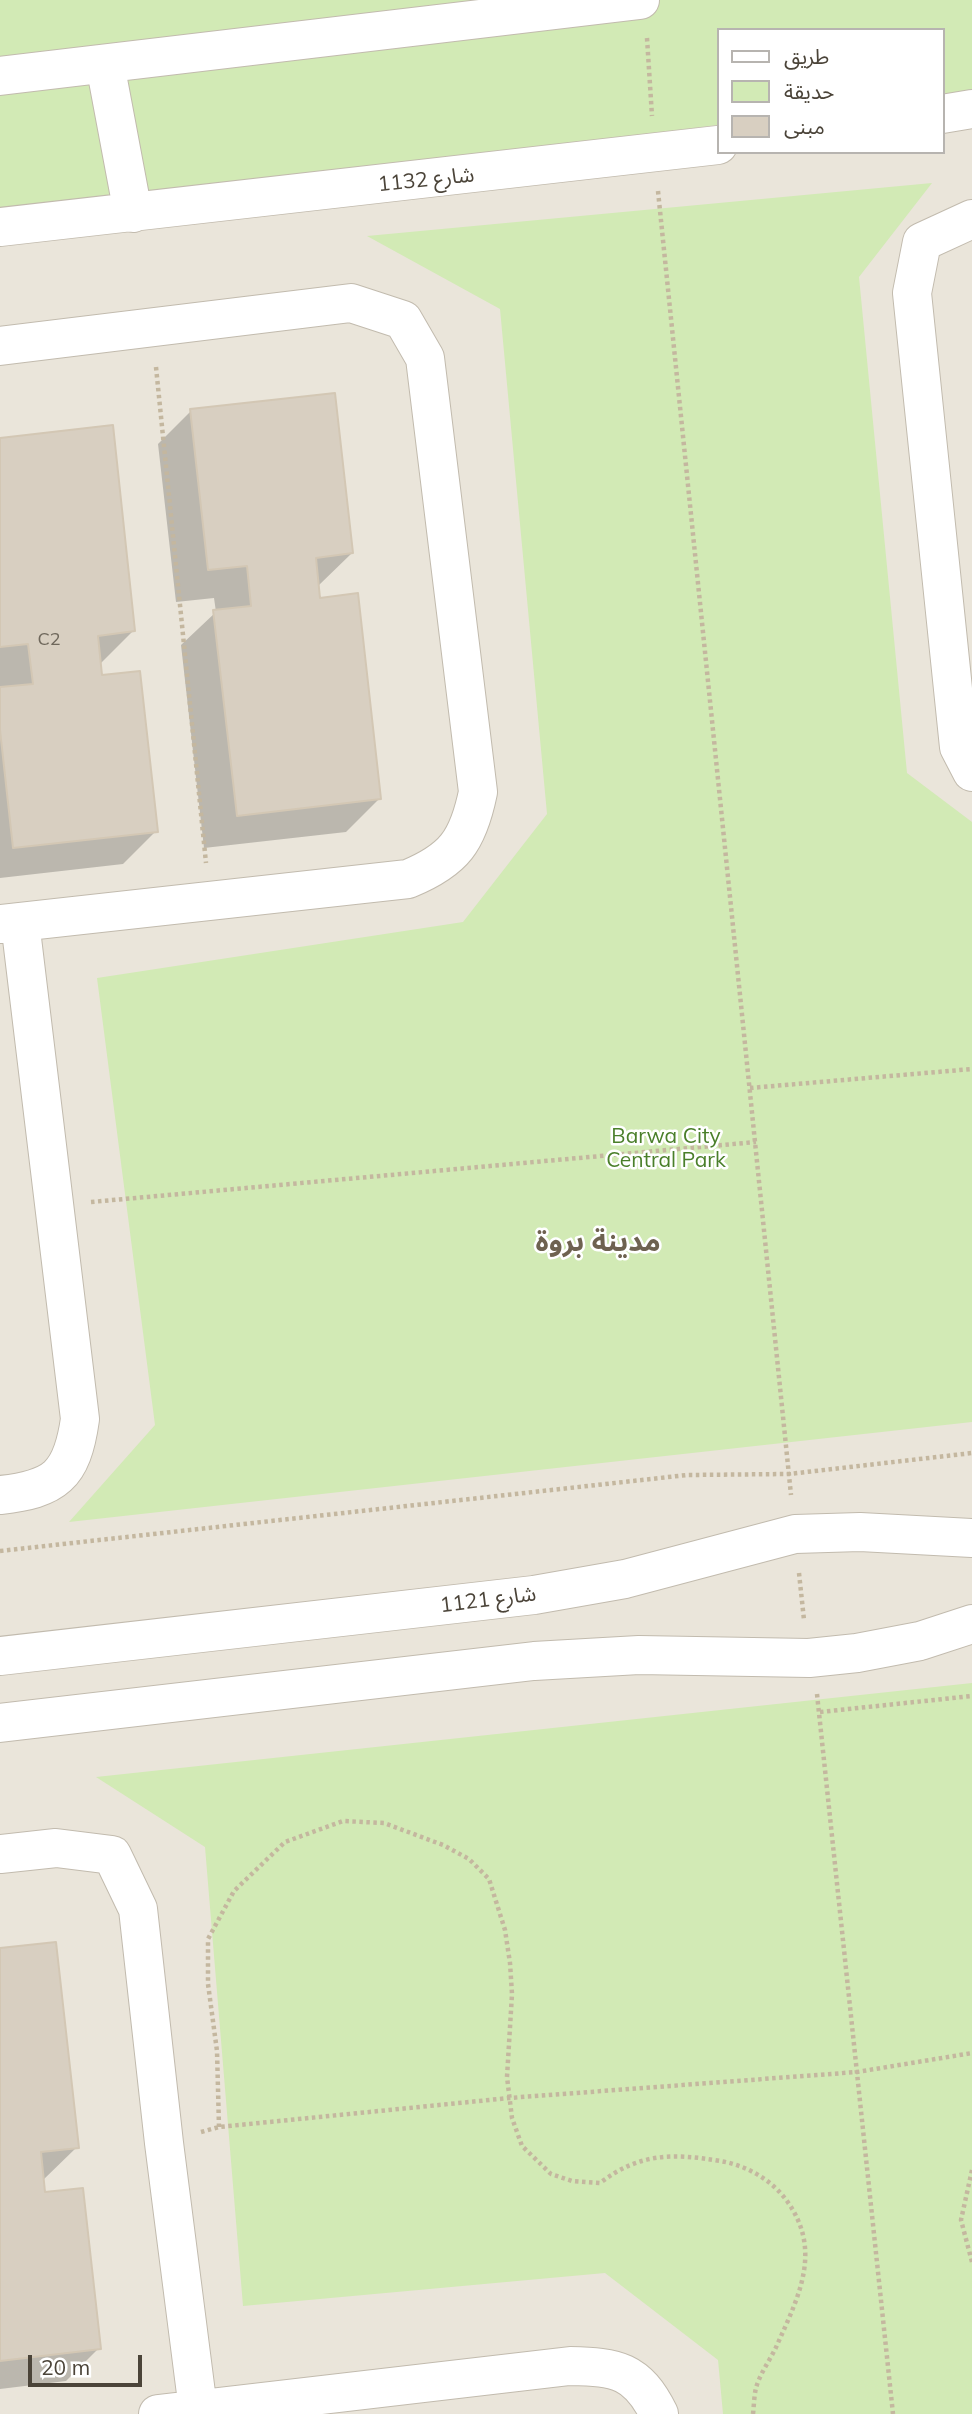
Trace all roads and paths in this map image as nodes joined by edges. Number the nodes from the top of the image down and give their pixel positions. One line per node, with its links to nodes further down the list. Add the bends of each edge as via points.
1 (643, 13): 2 (street); 7 (path)
2 (104, 64): 3 (street); 8 (street)
3 (0, 76)
4 (972, 109): 5 (street)
5 (944, 114)
6 (716, 145): 7 (street, شارع 1132)
7 (654, 154): 8 (street, شارع 1132); 17 (path)
8 (133, 213): 10 (street, شارع 1132)
9 (972, 219): 13 (street, via 922,242 912,293 959,747)
10 (0, 227)
11 (152, 327): 12 (street); 14 (path); 14 (street, via 351,303 403,320 425,358 478,792 472,823 438,867 408,879)
12 (0, 346)
13 (972, 772)
14 (209, 901): 15 (street)
15 (10, 923): 19 (street)
16 (972, 1069): 17 (path)
17 (750, 1088): 18 (path)
18 (755, 1142): 19 (path); 21 (path)
19 (53, 1205): 22 (street, via 80,1419 76,1447 62,1472 48,1485)
20 (972, 1452): 21 (path)
21 (789, 1474): 23 (path); 25 (path, via 687,1475)
22 (0, 1495)
23 (795, 1534): 24 (street, شارع 1121); 27 (street, شارع 1121, via 625,1579 534,1595); 28 (path)
24 (972, 1538)
25 (0, 1551)
26 (972, 1624): 28 (street, via 920,1641)
27 (0, 1656)
28 (808, 1658): 30 (path); 31 (street, via 639,1655 534,1661)
29 (972, 1696): 30 (path)
30 (820, 1712): 34 (path)
31 (0, 1723)
32 (0, 1854): 37 (street, via 56,1848 112,1854 138,1909)
33 (972, 2053): 34 (path)
34 (857, 2072): 35 (path); 44 (path)
35 (509, 2098): 36 (path); 36 (path, via 510,1963 489,1879 468,1859 409,1830 384,1823 343,1821 285,1842 234,1891 208,1939); 43 (path, via 522,2146 551,2174 572,2181 600,2183 620,2168 654,2157 690,2156 729,2162 777,2187 798,2216 807,2244 802,2284 756,2387)
36 (219, 2127): 37 (path)
37 (164, 2143): 40 (street)
38 (972, 2170): 39 (path, via 961,2220)
39 (972, 2262)
40 (198, 2409): 41 (street); 42 (street, via 600,2366 630,2374 648,2392)
41 (158, 2414)
42 (659, 2414)
43 (753, 2414)
44 (892, 2414)

